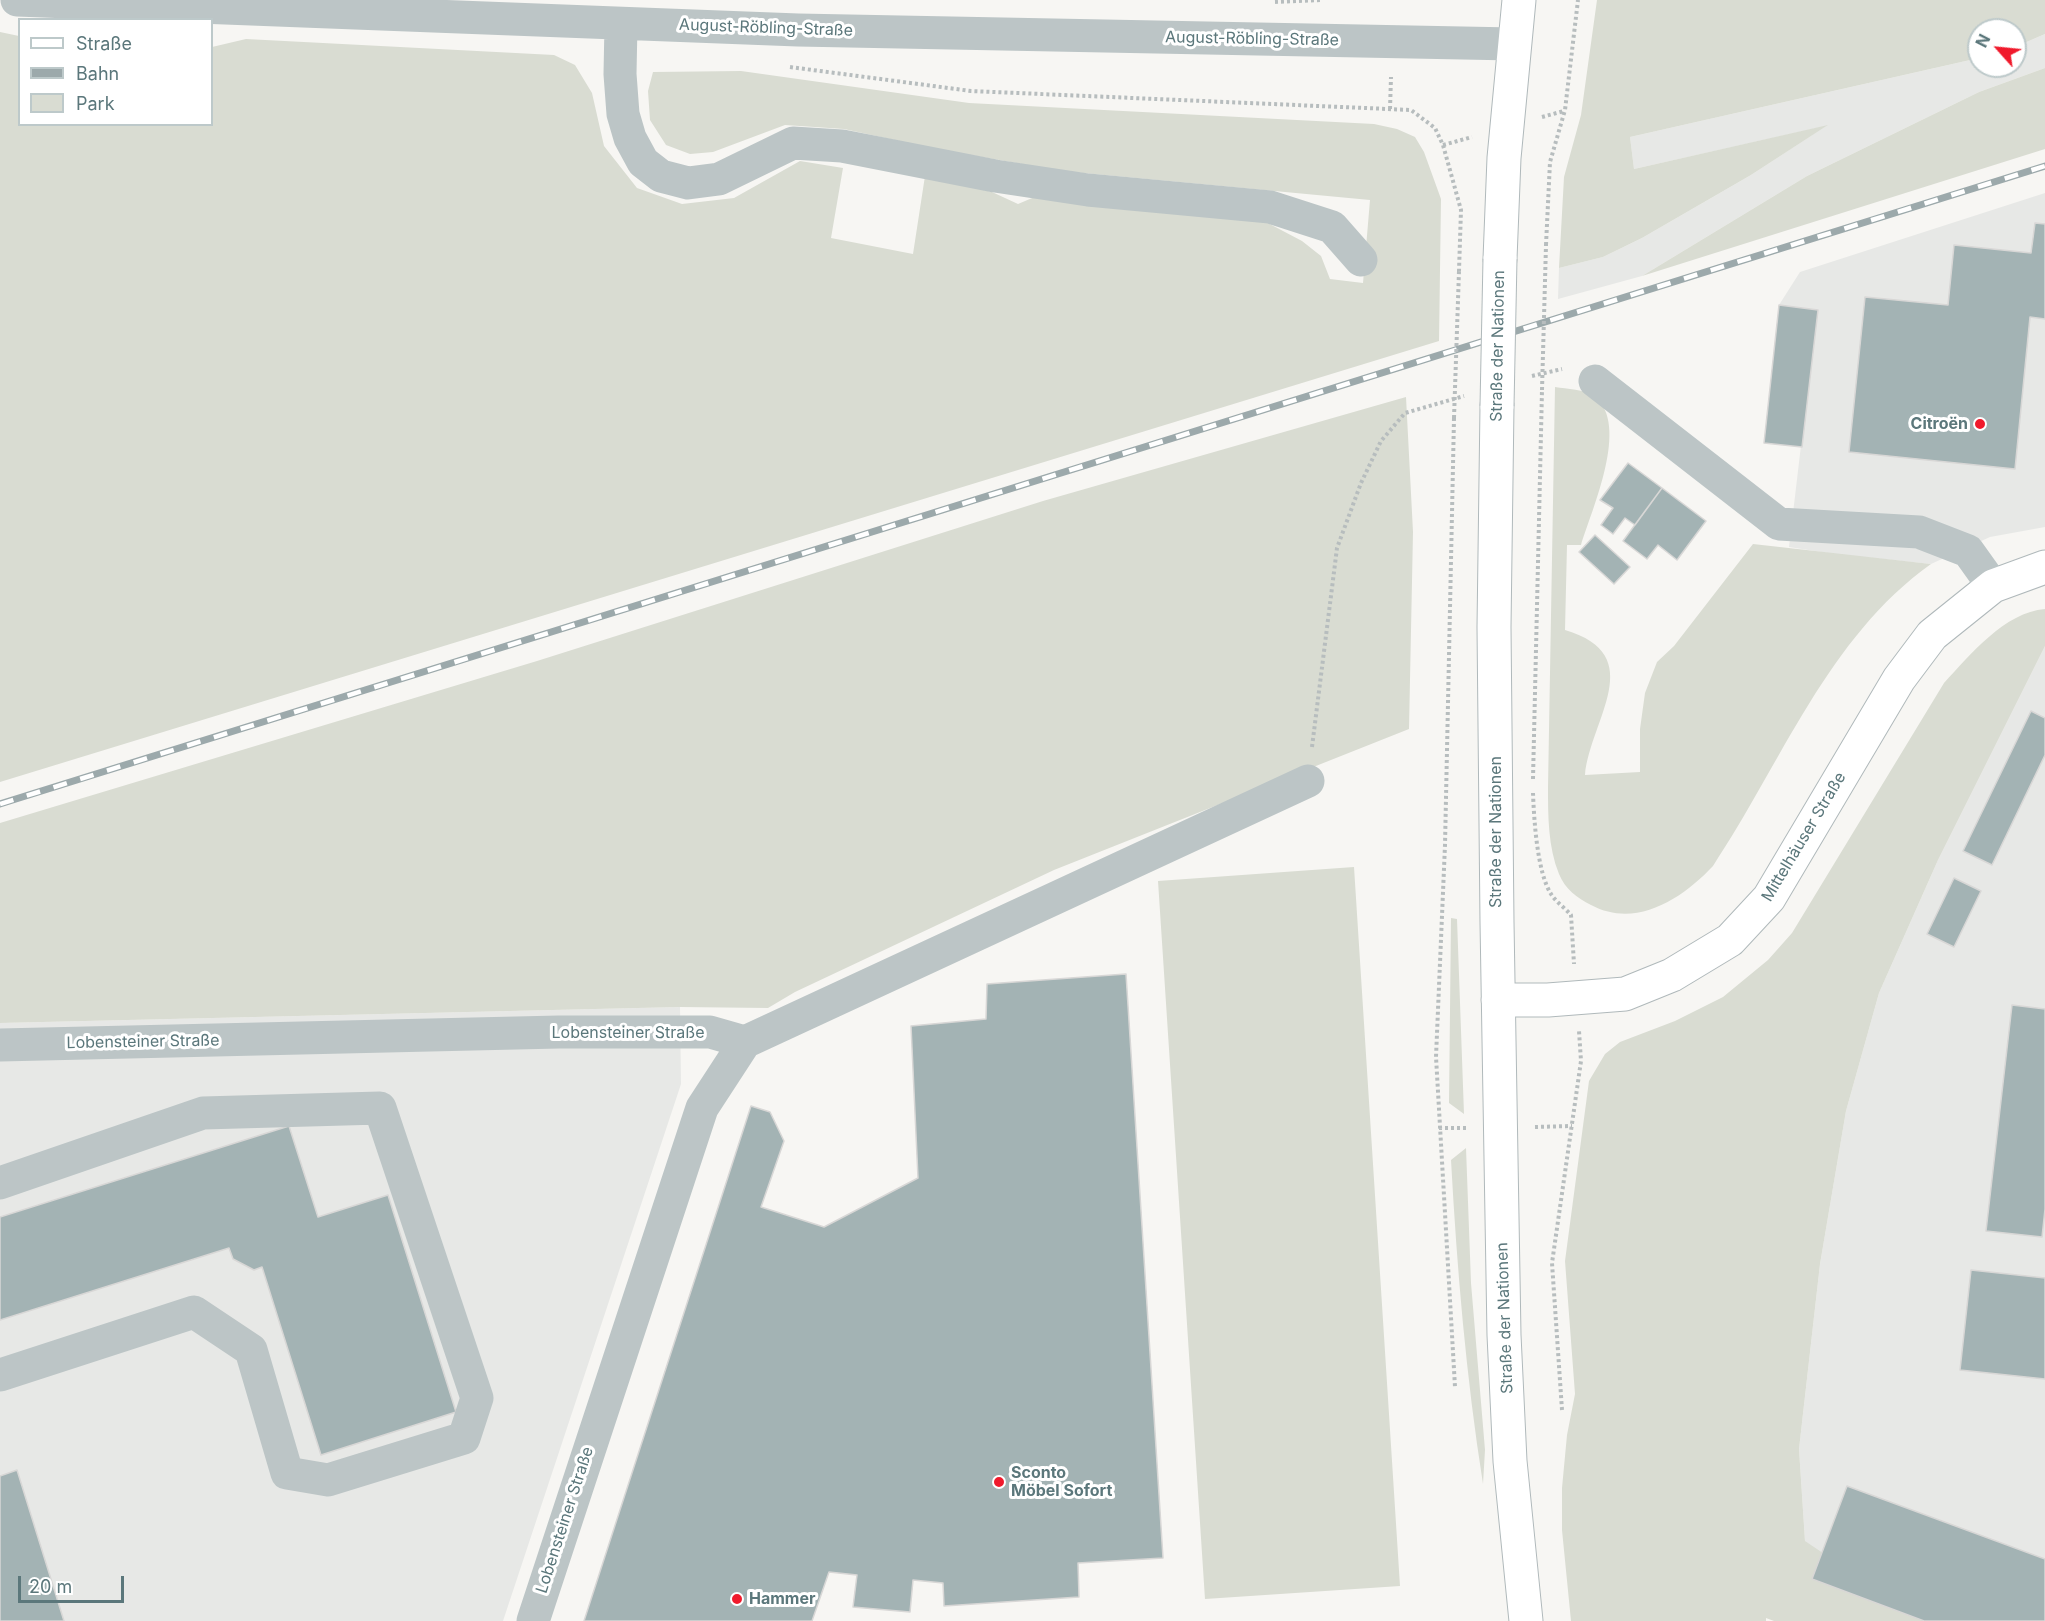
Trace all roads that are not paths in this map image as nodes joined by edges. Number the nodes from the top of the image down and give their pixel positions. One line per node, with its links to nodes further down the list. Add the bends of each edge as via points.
1 (17, 0): 3 (street, August-Röbling-Straße)
2 (1519, 0): 5 (main road, Straße der Nationen)
3 (146, 3): 4 (street, August-Röbling-Straße)
4 (621, 24): 5 (street, August-Röbling-Straße); 6 (street, via 623,114 643,162 662,176 688,183 719,179 794,143 842,146 1088,190 1270,207 1332,227)
5 (1514, 44): 11 (main road, Straße der Nationen, bridge, via 1500,259 1484,400 1494,627)
6 (1361, 260)
7 (1594, 381): 9 (street, via 1779,524 1919,532 1968,551)
8 (2045, 567): 9 (main road, Mittelhäuser Straße)
9 (1993, 586): 11 (main road, Mittelhäuser Straße, via 1932,635 1912,659 1769,898 1730,940 1672,975 1625,994)
10 (1308, 781): 12 (street)
11 (1498, 1000): 17 (main road, Straße der Nationen, via 1504,1335 1510,1461)
12 (745, 1042): 13 (street, Lobensteiner Straße, via 710,1032 559,1032); 16 (street, Lobensteiner Straße, via 702,1108)
13 (0, 1046)
14 (0, 1183): 15 (street, via 203,1113 380,1107 477,1398 464,1438 328,1480 287,1473 251,1350 194,1312)
15 (0, 1375)
16 (533, 1621)
17 (1526, 1621)

